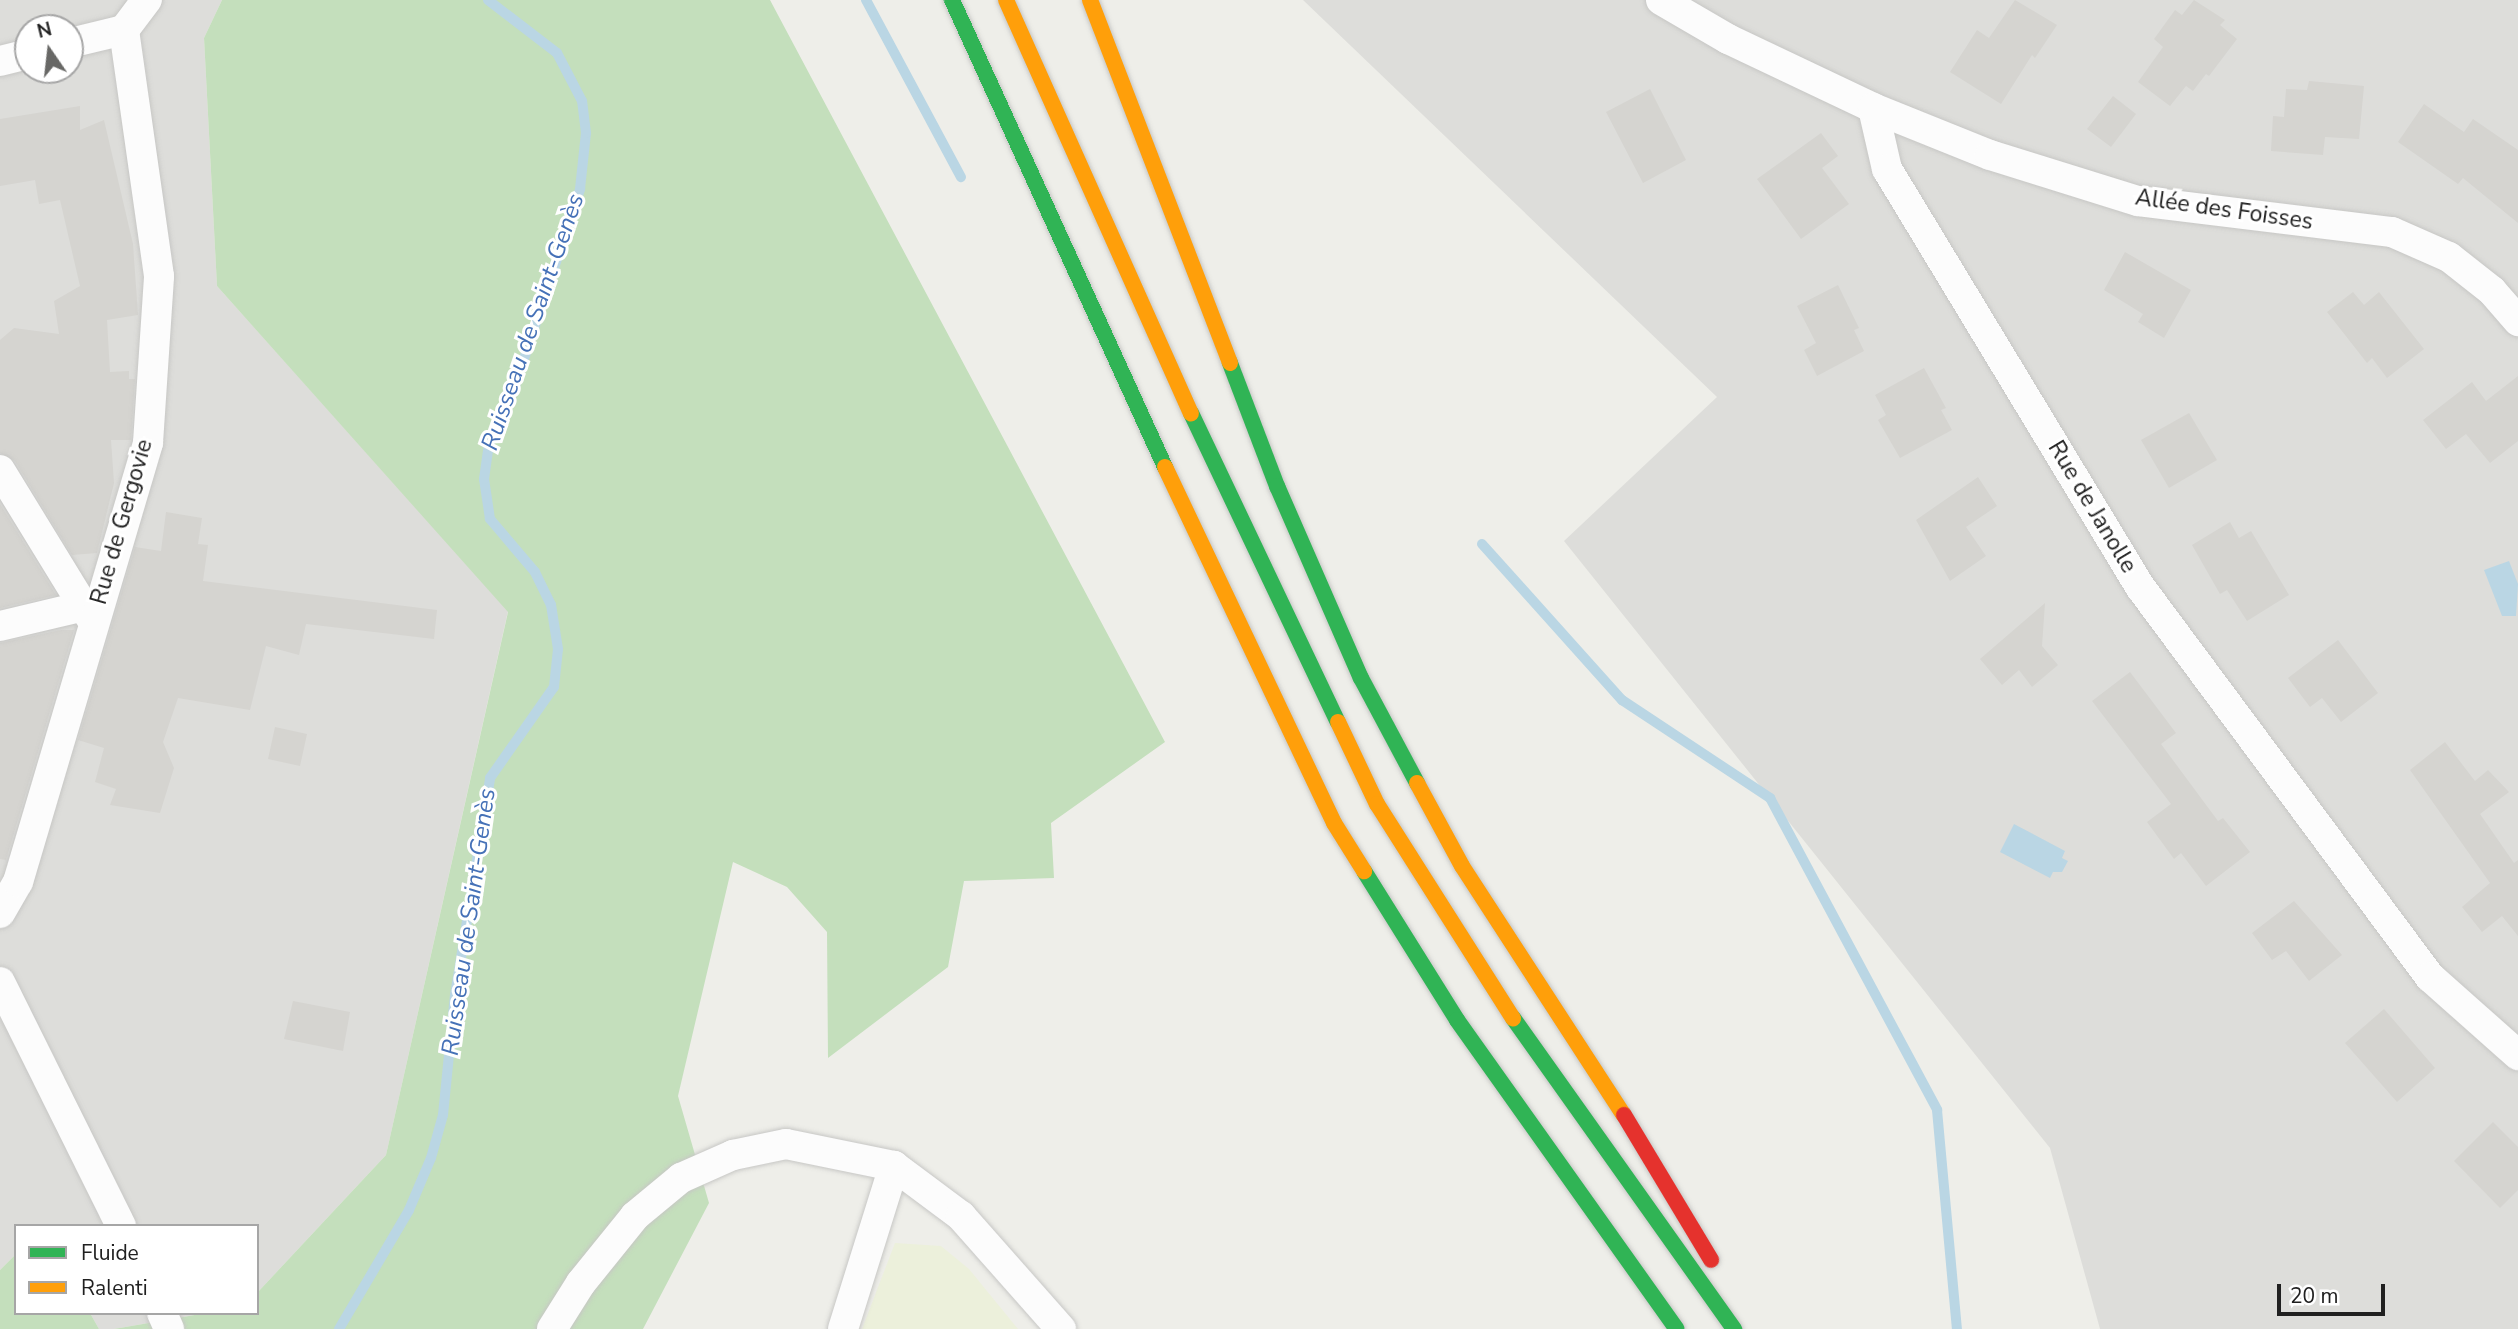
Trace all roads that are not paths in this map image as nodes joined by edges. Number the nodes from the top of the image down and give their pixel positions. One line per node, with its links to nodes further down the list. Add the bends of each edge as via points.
1 (146, 0): 6 (street)
2 (952, 0): 22 (highway, via 1160,457 1334,823 1457,1020)
3 (1006, 0): 23 (highway, via 1198,428 1377,804 1498,996)
4 (1090, 0): 24 (highway, via 1277,486 1361,678 1462,866 1669,1184)
5 (1661, 0): 8 (street, via 1728,39)
6 (124, 30): 7 (street); 12 (street, Rue de Gergovie, via 159,276 148,443)
7 (84, 40)
8 (1873, 108): 9 (street, Allée des Foisses, via 1990,155 2138,201 2392,232 2449,257 2492,291); 16 (street, Rue de Janolle, via 1887,169 2141,588 2430,977)
9 (2518, 321)
10 (0, 470): 11 (street)
11 (14, 518): 12 (street)
12 (89, 614): 13 (street); 14 (street, Rue de Gergovie, via 18,882)
13 (0, 626)
14 (0, 914)
15 (0, 982): 18 (street)
16 (2518, 1055)
17 (894, 1166): 19 (street, via 786,1143 733,1155 681,1178 635,1216 581,1283); 20 (street); 21 (street, via 961,1216)
18 (120, 1224)
19 (552, 1329)
20 (843, 1329)
21 (1061, 1329)
22 (1677, 1329)
23 (1734, 1329)
24 (1749, 1329)

